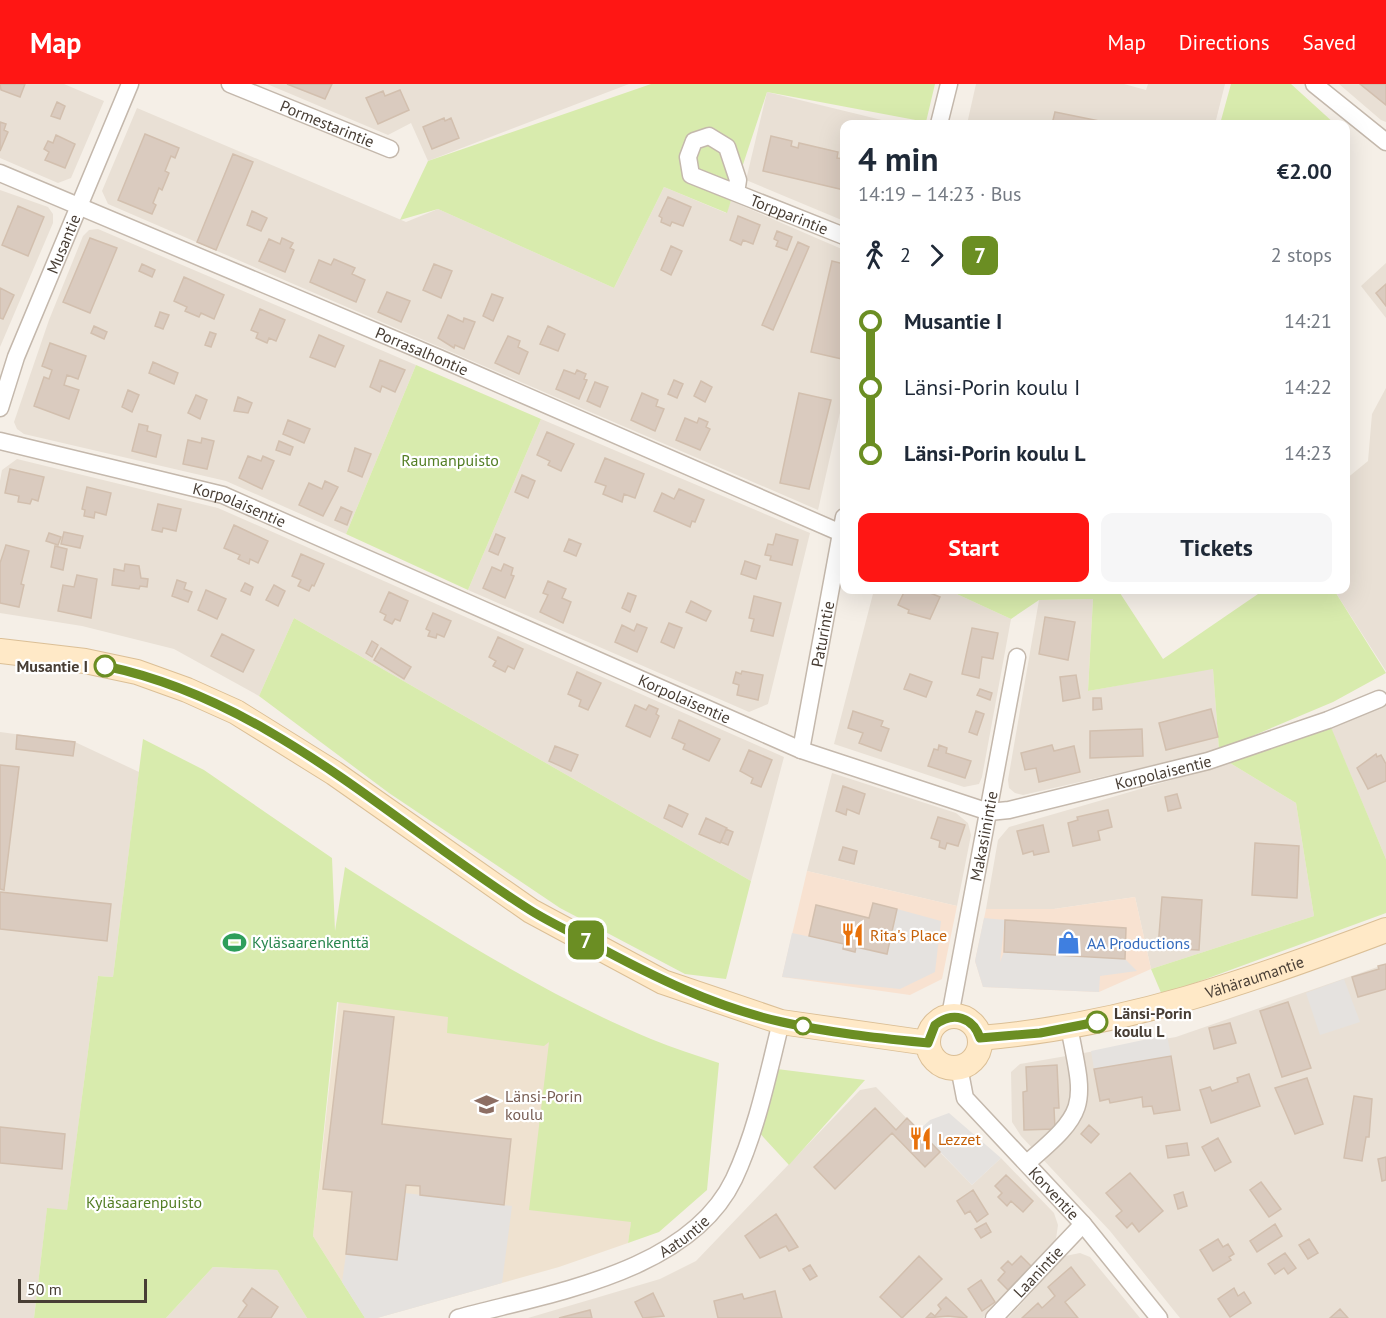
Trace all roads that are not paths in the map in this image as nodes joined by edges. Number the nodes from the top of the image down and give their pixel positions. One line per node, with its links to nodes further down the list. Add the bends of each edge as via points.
1 (130, 84): 10 (street, Musantie)
2 (230, 84): 7 (street, Pormestarintie)
3 (949, 84): 5 (street)
4 (1314, 84): 6 (street)
5 (940, 120)
6 (1386, 142)
7 (390, 149)
8 (0, 172): 10 (street, Porrasalhontie)
9 (736, 193): 11 (street, Torpparintie)
10 (80, 204): 12 (street, Musantie, via 16,357); 14 (street, Porrasalhontie)
11 (840, 234)
12 (0, 408)
13 (0, 441): 19 (street, Korpolaisentie, via 223,495)
14 (840, 524)
15 (840, 541): 19 (street, Paturintie)
16 (0, 651): 23 (main road, via 137,672 236,712 334,773 531,911 663,982)
17 (1017, 657): 20 (street, Makasiinintie)
18 (1379, 699): 20 (street, Korpolaisentie, via 1208,761)
19 (801, 750): 20 (street, Korpolaisentie)
20 (989, 812): 22 (street, Makasiinintie)
21 (1386, 930): 24 (main road, Vähäraumantie, via 1199,997)
22 (950, 1016): 25 (main road, via 970,1022); 26 (main road, via 935,1025)
23 (781, 1022): 26 (main road); 30 (street, Aatuntie, via 743,1158 729,1188 703,1223 652,1259)
24 (1070, 1027): 25 (main road, Vähäraumantie); 28 (street, via 1080,1080 1077,1110 1059,1136)
25 (980, 1038): 27 (main road, via 976,1057)
26 (928, 1043): 27 (main road, via 938,1062)
27 (959, 1067): 28 (street, Korventie, via 965,1098)
28 (1027, 1163): 29 (street, Korventie)
29 (1083, 1224): 31 (street, Laanintie); 32 (street, Korventie)
30 (458, 1318)
31 (994, 1318)
32 (1159, 1318)

